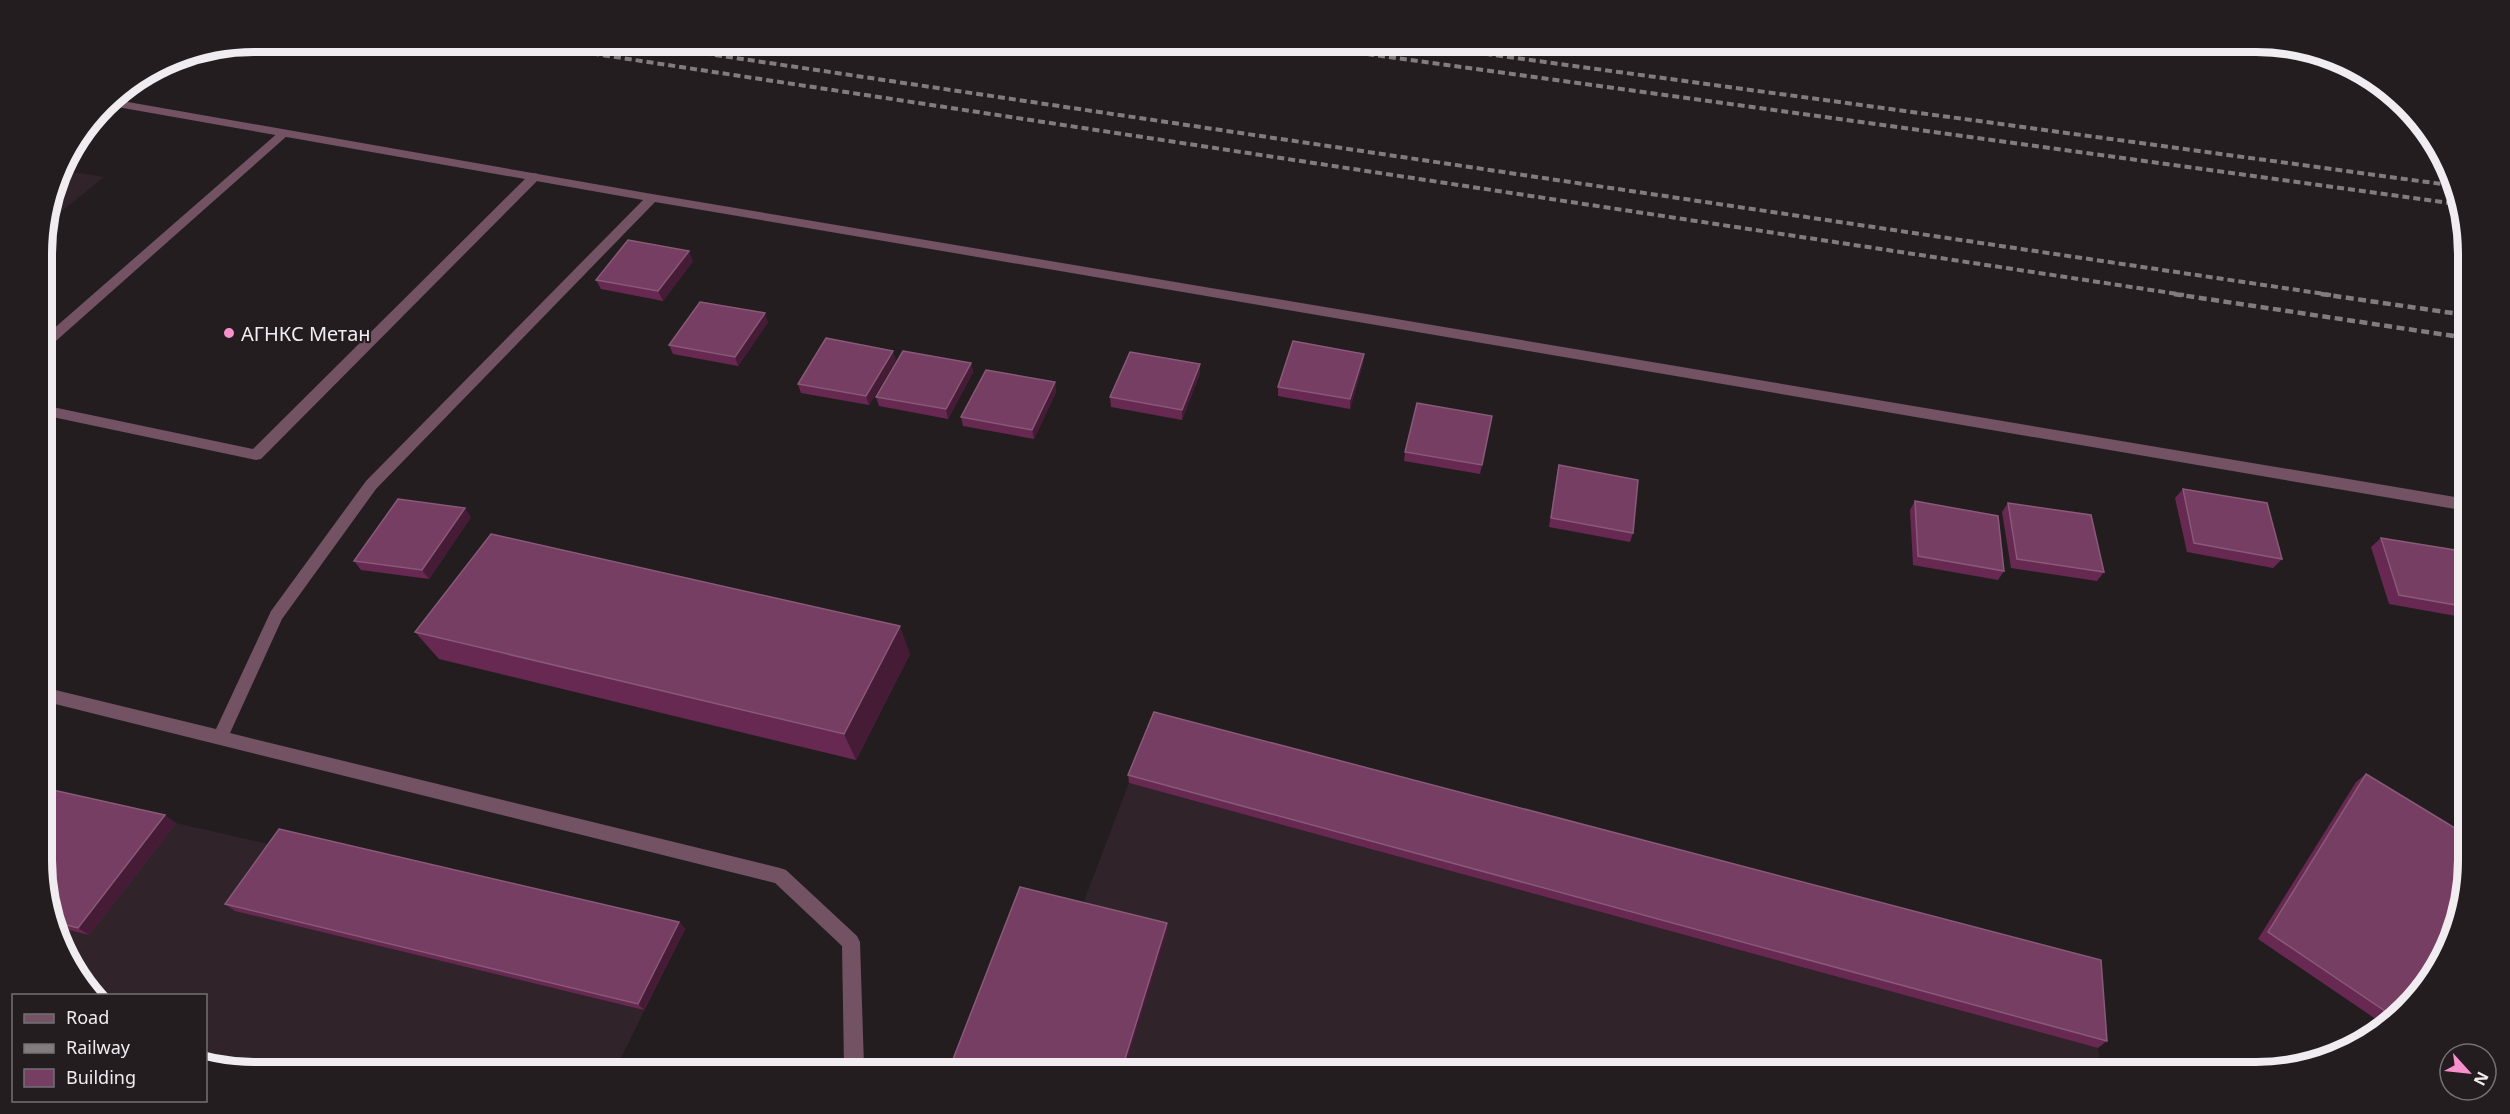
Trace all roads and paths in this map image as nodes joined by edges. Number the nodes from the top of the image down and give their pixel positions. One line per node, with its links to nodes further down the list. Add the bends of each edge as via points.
1 (120, 104): 2 (street)
2 (284, 133): 3 (street); 5 (street)
3 (534, 177): 4 (street); 6 (street, via 256,455)
4 (652, 198): 7 (street); 9 (street, via 371,485 276,615)
5 (53, 336)
6 (53, 412)
7 (2458, 503)
8 (52, 696): 9 (street)
9 (220, 738): 10 (street, via 780,876 851,942)
10 (854, 1062)

